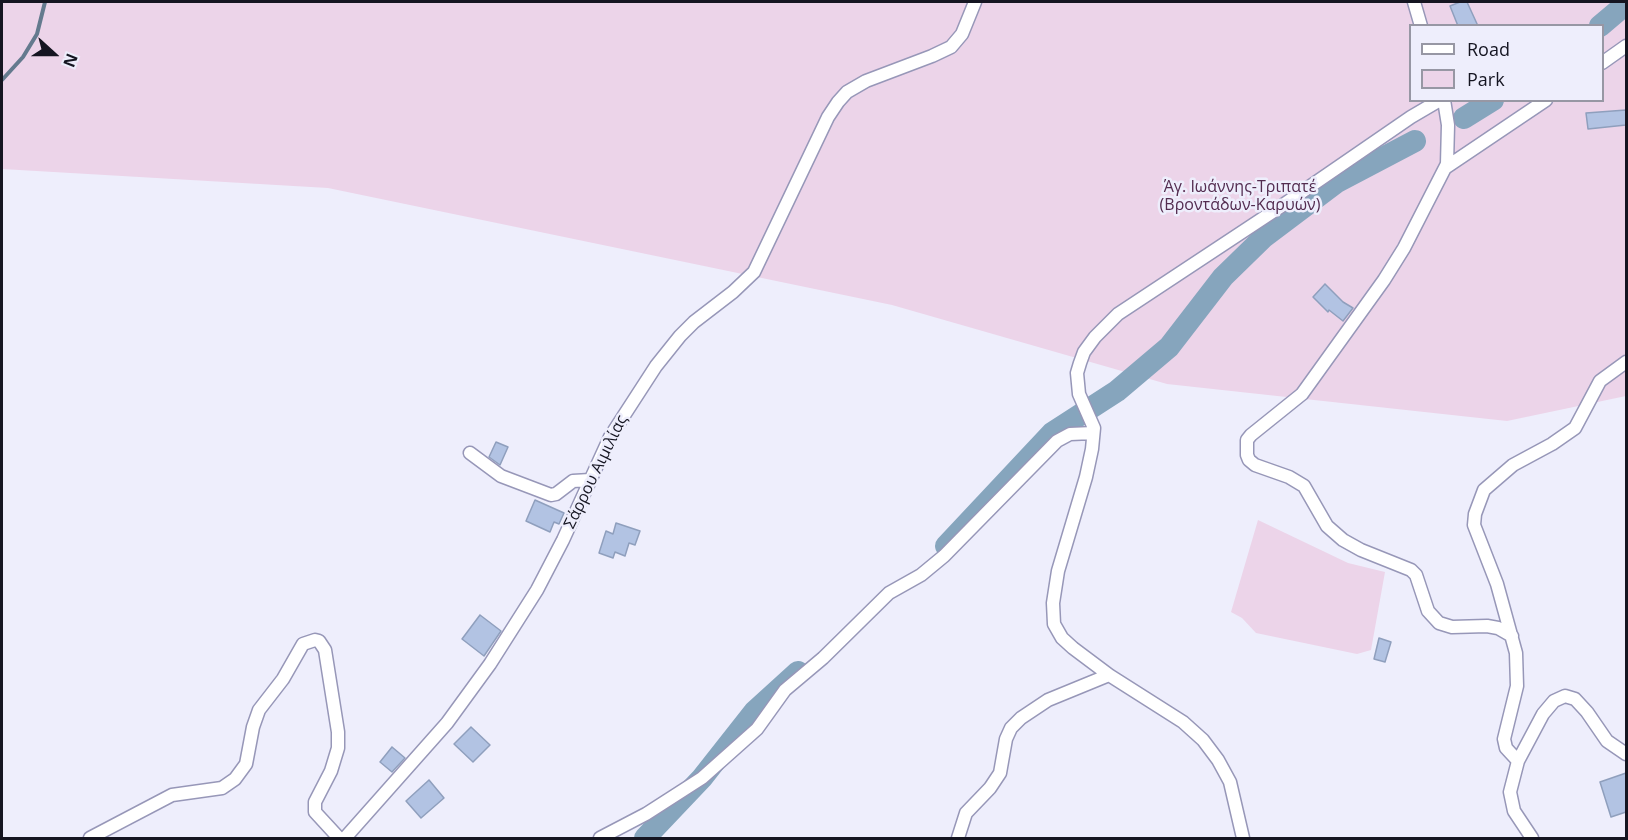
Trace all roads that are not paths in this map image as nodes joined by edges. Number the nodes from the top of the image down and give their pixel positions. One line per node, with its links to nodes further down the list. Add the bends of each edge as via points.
1 (975, 2): 12 (street, Σάρρου Αιμιλίας, via 962,34 951,47 866,81 842,96 828,117 754,272 694,322 669,349 609,437)
2 (1414, 2): 3 (street)
3 (1420, 24)
4 (1626, 46): 5 (street)
5 (1604, 62)
6 (1542, 102): 8 (street)
7 (1444, 104): 8 (street); 10 (street, via 1411,117 1118,314 1095,337 1077,373 1079,394)
8 (1447, 162): 13 (street, via 1404,249 1384,280 1302,394 1247,440 1246,455 1255,465 1304,486 1322,519 1342,540 1411,570 1428,611 1439,622 1452,627 1487,626)
9 (1626, 362): 13 (street, via 1600,381 1575,429 1513,465 1480,498 1474,525)
10 (1093, 427): 14 (street, via 1086,477 1060,558 1052,612 1062,638); 20 (street, via 1057,441 944,556 889,593 785,690 758,729 702,778)
11 (470, 453): 12 (street, via 501,476 550,495 573,481)
12 (590, 480): 19 (street, Σάρρου Αιμιλίας, via 537,590 490,664 447,723)
13 (1512, 636): 16 (street, via 1517,686 1504,744)
14 (1109, 675): 21 (street, via 1048,700 1011,728 1000,773 966,813); 22 (street, via 1183,722 1203,740 1230,782)
15 (1626, 754): 16 (street, via 1606,741 1575,699 1565,696 1549,706)
16 (1518, 761): 23 (street, via 1511,801)
17 (90, 838): 18 (street, via 172,795 222,788 235,779 246,764 259,710 303,644 315,640 325,650 338,748 332,771 315,801 315,812)
18 (339, 838)
19 (345, 838)
20 (600, 838)
21 (958, 838)
22 (1244, 838)
23 (1532, 838)

